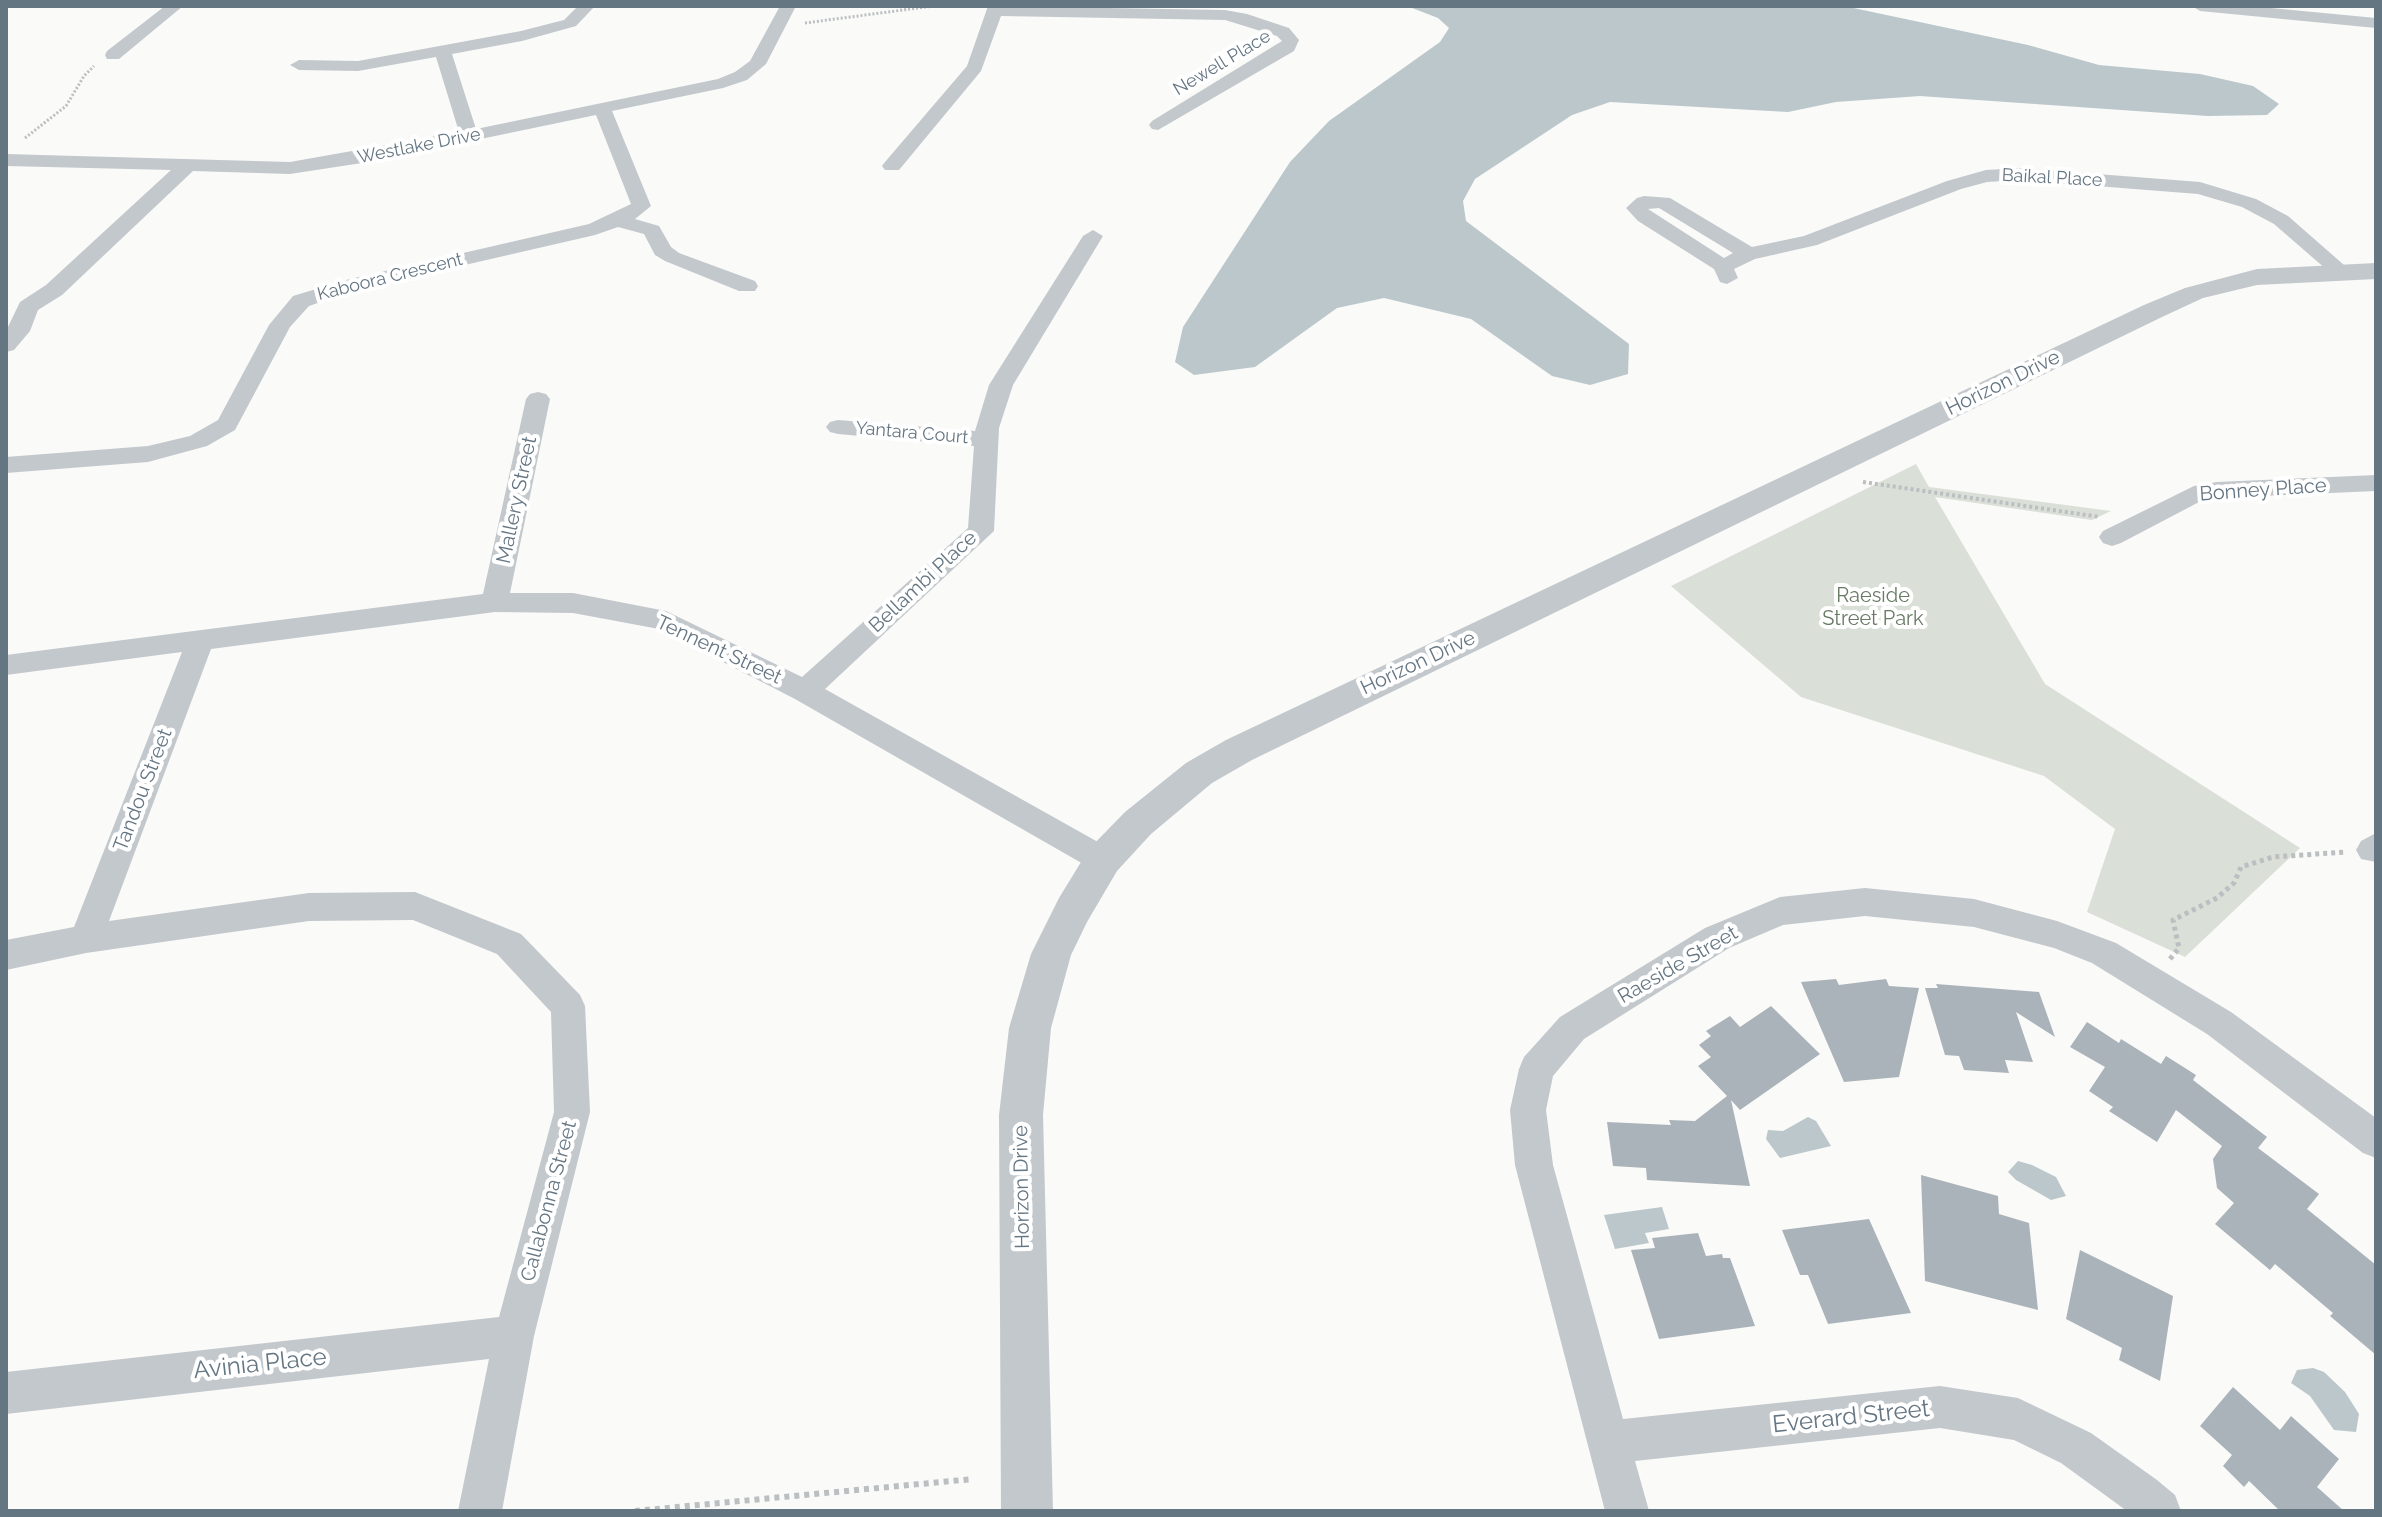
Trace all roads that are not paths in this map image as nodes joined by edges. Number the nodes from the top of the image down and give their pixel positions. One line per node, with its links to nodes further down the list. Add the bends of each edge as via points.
1 (175, 6): 9 (street)
2 (587, 6): 8 (street, via 570,23 553,29)
3 (2200, 6): 5 (street)
4 (996, 8): 12 (street, Newell Place, via 1225,15 1283,32 1291,40 1288,47); 16 (street, via 975,67)
5 (2299, 11): 7 (street)
6 (792, 15): 11 (street, Westlake Drive, via 757,64 741,76)
7 (2376, 23)
8 (443, 51): 10 (street, via 358,66); 13 (street)
9 (113, 55)
10 (299, 65)
11 (602, 108): 13 (street, Westlake Drive); 17 (street, via 641,206)
12 (1158, 125)
13 (469, 136): 15 (street, Westlake Drive, via 314,166)
14 (6, 160): 15 (street, Westlake Drive)
15 (188, 165): 23 (street, via 54,290)
16 (892, 166)
17 (620, 221): 22 (street, via 652,230 662,251 672,257); 28 (street, Kaboora Crescent, via 301,301 280,325 227,425 198,441 148,454)
18 (1093, 236): 27 (street, Bellambi Place, via 1001,385)
19 (1749, 254): 19 (street, Baikal Place, via 1663,202 1644,202 1636,208 1725,272); 21 (street, Baikal Place, via 1810,241 1954,185 2020,174 2200,188 2249,203 2281,220)
20 (2376, 271): 21 (street, Horizon Drive)
21 (2341, 272): 35 (street, Horizon Drive, via 2230,282 2125,324 1239,750 1169,796)
22 (747, 286)
23 (17, 308): 24 (street, via 23,314 22,326)
24 (6, 345)
25 (538, 399): 31 (street, Mallery Street)
26 (838, 427): 27 (street, Yantara Court)
27 (986, 439): 34 (street, Bellambi Place, via 981,531)
28 (6, 465)
29 (2376, 483): 30 (street, Bonney Place, via 2194,494)
30 (2116, 535)
31 (495, 602): 32 (street, Tennent Street); 34 (street, Tennent Street, via 573,603 666,621)
32 (200, 641): 33 (street, Tennent Street); 36 (street, Tandou Street)
33 (6, 665)
34 (805, 691): 35 (street, Tennent Street)
35 (1103, 860): 43 (street, Horizon Drive, via 1051,954 1036,998 1024,1065)
36 (86, 939): 37 (street, Callabonna Street); 39 (street, Callabonna Street, via 309,907 415,906 509,944 568,1006 572,1112)
37 (6, 955)
38 (2376, 1140): 41 (street, Raeside Street, via 2219,1023 2104,953 1974,913 1865,902 1780,911 1717,938 1572,1028 1537,1069 1528,1110 1534,1165)
39 (514, 1336): 40 (street, Avinia Place); 42 (street, Callabonna Street)
40 (6, 1393)
41 (1611, 1442): 44 (street, Raeside Street); 45 (street, Everard Street, via 1940,1407 2018,1419 2076,1448)
42 (480, 1511)
43 (1027, 1511)
44 (1627, 1511)
45 (2159, 1511)

